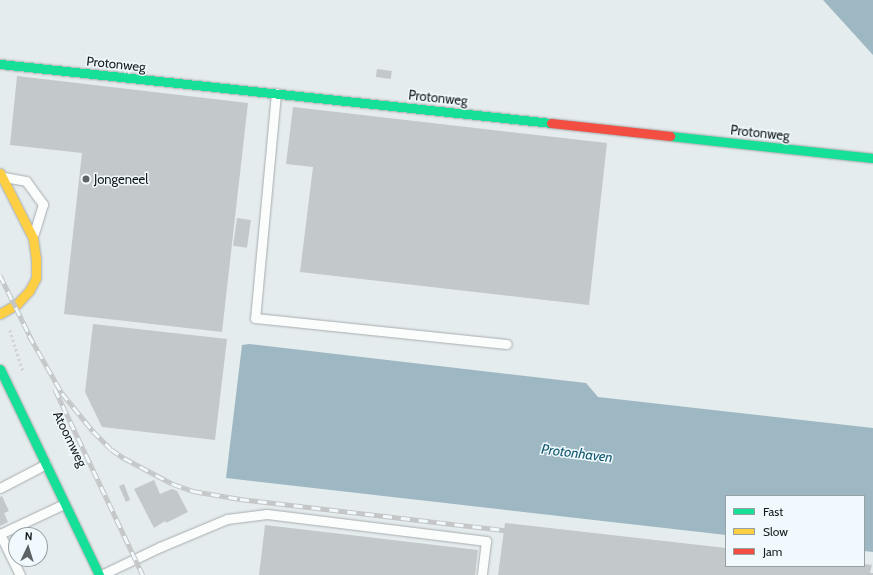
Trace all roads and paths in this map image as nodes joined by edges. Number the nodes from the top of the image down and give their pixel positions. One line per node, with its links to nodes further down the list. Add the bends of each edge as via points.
1 (0, 64): 2 (street, Protonweg)
2 (276, 93): 3 (street, Protonweg); 7 (lane, via 255,318)
3 (873, 158)
4 (1, 175): 5 (street); 5 (lane, via 26,181 43,204)
5 (33, 238): 6 (street, via 36,278 26,296)
6 (1, 313): 9 (path, via 13,336)
7 (507, 344)
8 (0, 369): 10 (street)
9 (24, 372)
10 (46, 464): 11 (lane); 12 (street)
11 (0, 488)
12 (64, 504): 13 (lane, via 0,534); 14 (street)
13 (20, 575)
14 (100, 575): 15 (lane, via 227,519 267,514 486,541)
15 (482, 575)

